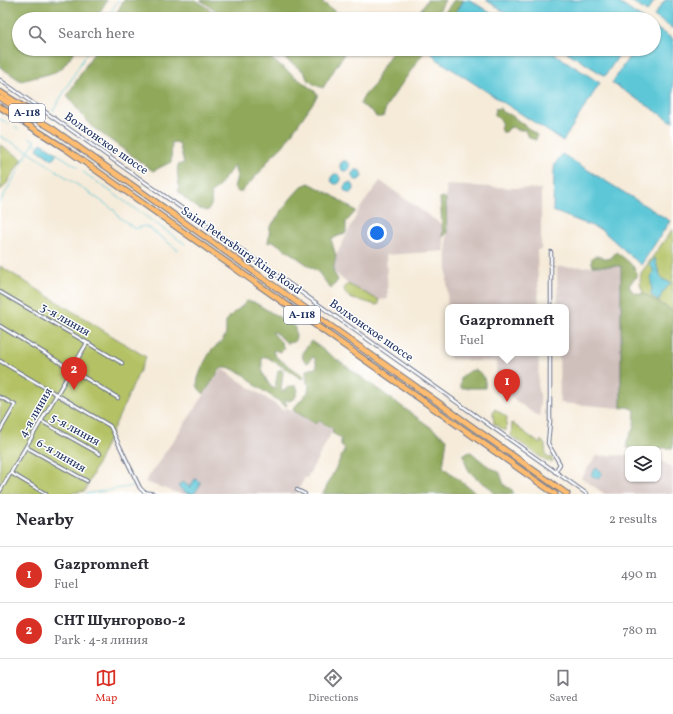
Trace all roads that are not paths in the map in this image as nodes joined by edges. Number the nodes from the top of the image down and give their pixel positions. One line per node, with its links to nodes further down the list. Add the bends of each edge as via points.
1 (0, 81): 23 (street, Волхонское шоссе)
2 (0, 92): 5 (highway)
3 (0, 98): 5 (highway, Saint Petersburg Ring Road / А-118)
4 (0, 107): 30 (highway, Saint Petersburg Ring Road / А-118, via 66,149)
5 (53, 129): 31 (highway, Saint Petersburg Ring Road / А-118)
6 (551, 252): 8 (street)
7 (0, 292): 10 (street, 3-я линия)
8 (551, 304)
9 (0, 326): 14 (street)
10 (87, 343): 13 (street, 3-я линия); 14 (street, 4-я линия)
11 (550, 356): 23 (street, via 548,443 560,464)
12 (0, 361): 15 (street)
13 (122, 363)
14 (71, 370): 15 (street, 4-я линия); 17 (street)
15 (57, 395): 18 (street, 4-я линия); 28 (street, via 110,426 140,488 144,492)
16 (0, 396): 19 (street, via 15,405)
17 (118, 398)
18 (42, 421): 20 (street, 4-я линия); 21 (street, 5-я линия)
19 (0, 431)
20 (26, 447): 22 (street, 4-я линия); 24 (street, 6-я линия)
21 (100, 454)
22 (11, 472): 26 (street, 4-я линия); 27 (street)
23 (555, 472): 32 (street, Волхонское шоссе)
24 (87, 481)
25 (297, 490): 29 (street)
26 (0, 491)
27 (46, 494)
28 (154, 494)
29 (304, 494)
30 (555, 494)
31 (567, 494)
32 (587, 494)

